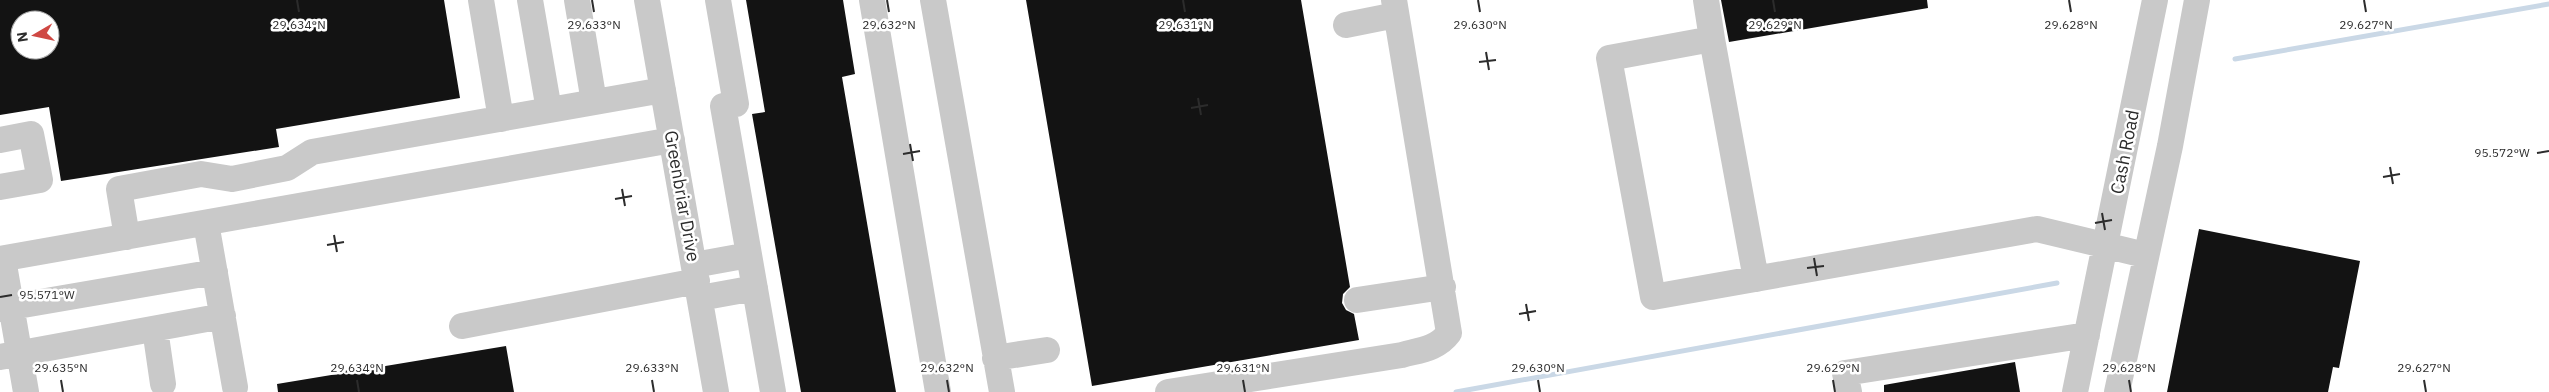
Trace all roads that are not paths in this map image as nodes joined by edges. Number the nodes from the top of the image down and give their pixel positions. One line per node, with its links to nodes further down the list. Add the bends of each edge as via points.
1 (481, 0): 17 (street)
2 (530, 0): 16 (street)
3 (577, 0): 15 (street)
4 (647, 0): 14 (street, Greenbriar Drive)
5 (718, 0): 24 (street)
6 (872, 0): 47 (street)
7 (933, 0): 40 (street)
8 (1706, 0): 13 (street)
9 (2155, 0): 23 (street, Cash Road)
10 (2196, 0): 25 (street, via 2170,146)
11 (1395, 7): 12 (street); 30 (street)
12 (1346, 24)
13 (1712, 39): 28 (street); 28 (street, via 1609,58 1653,297)
14 (663, 90): 15 (street); 19 (street, Greenbriar Drive)
15 (594, 102): 16 (street)
16 (549, 110): 17 (street)
17 (501, 119): 22 (street, via 312,152 287,168 232,179 201,174 119,190)
18 (0, 140): 20 (street, via 32,134 40,180)
19 (672, 140): 21 (street); 29 (street, Greenbriar Drive)
20 (0, 187)
21 (206, 223): 22 (street); 27 (street)
22 (126, 237): 26 (street)
23 (2106, 245): 25 (street); 28 (street, via 2037,229); 37 (street, Cash Road)
24 (749, 255): 29 (street); 31 (street)
25 (2145, 255): 51 (street)
26 (2, 259): 33 (street)
27 (215, 272): 33 (street); 34 (street)
28 (1756, 279)
29 (697, 281): 31 (street); 35 (street); 45 (street, Greenbriar Drive)
30 (1443, 287): 32 (street); 49 (street, via 1449,333 1433,347 1402,355)
31 (755, 288): 46 (street)
32 (1357, 300)
33 (6, 308): 39 (street)
34 (223, 316): 36 (street); 43 (street)
35 (462, 326)
36 (155, 329): 39 (street); 42 (street)
37 (2087, 335): 41 (street); 50 (street, Cash Road)
38 (1047, 350): 40 (street)
39 (10, 355): 44 (street)
40 (995, 358): 48 (street)
41 (1847, 383)
42 (163, 384)
43 (235, 386)
44 (26, 392)
45 (716, 392)
46 (772, 392)
47 (938, 392)
48 (1002, 392)
49 (1168, 392)
50 (2075, 392)
51 (2117, 392)

